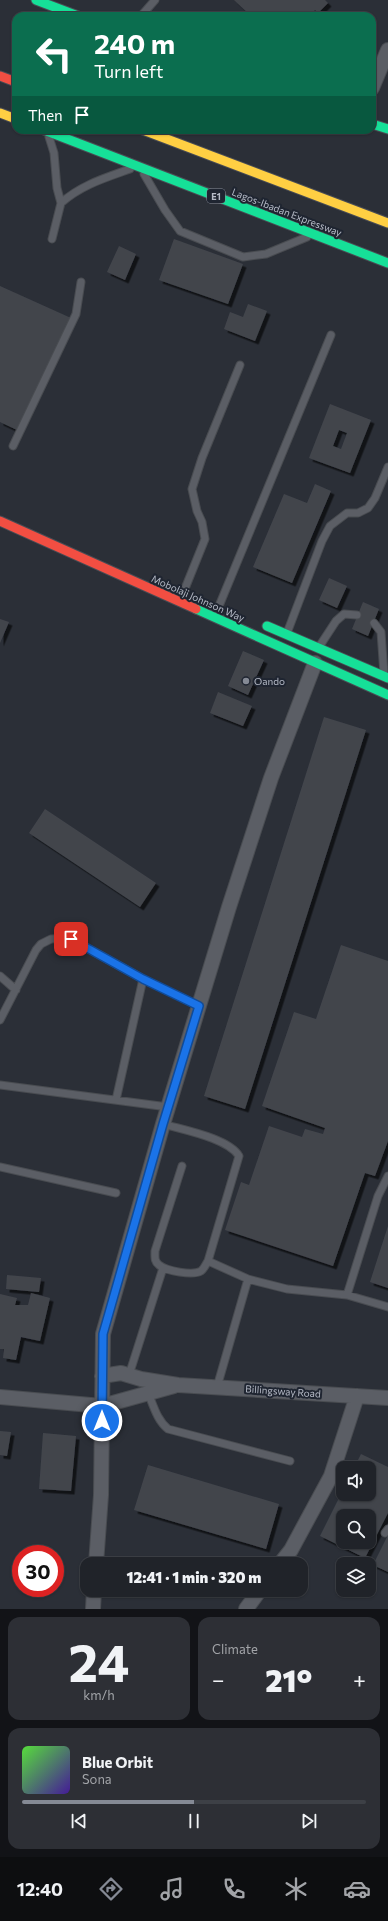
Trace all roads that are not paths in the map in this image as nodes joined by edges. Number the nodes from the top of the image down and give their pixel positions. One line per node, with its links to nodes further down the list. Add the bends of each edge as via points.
1 (36, 0): 3 (main road)
2 (155, 0): 4 (lane)
3 (68, 12)
4 (144, 12)
5 (388, 50): 7 (street)
6 (0, 76): 8 (main road)
7 (376, 78)
8 (12, 80)
9 (0, 113): 10 (main road)
10 (12, 118)
11 (376, 125): 12 (main road)
12 (387, 127)
13 (47, 134): 17 (lane, via 54,153)
14 (56, 134): 16 (main road, Lagos-Ibadan Expressway / E1)
15 (154, 134): 18 (main road)
16 (139, 166): 17 (lane, via 92,182 72,193); 19 (main road, Lagos-Ibadan Expressway / E1); 19 (lane, via 180,231 243,257 266,254)
17 (61, 203): 20 (lane)
18 (388, 223)
19 (313, 234): 21 (main road, Lagos-Ibadan Expressway / E1)
20 (52, 239)
21 (388, 263)
22 (81, 282): 25 (lane, via 76,314)
23 (331, 335): 29 (lane)
24 (240, 365): 28 (lane, via 192,489 205,539)
25 (13, 446)
26 (388, 467): 33 (lane, via 368,508 358,513 347,513 330,526)
27 (0, 521): 35 (main road, Mobolaji Johnson Way)
28 (184, 591)
29 (219, 606)
30 (358, 615): 34 (lane, via 344,614 340,617)
31 (259, 623): 33 (main road)
32 (374, 623): 36 (lane, via 381,632)
33 (286, 635): 34 (main road)
34 (318, 648): 36 (main road)
35 (315, 663): 37 (main road, Mobolaji Johnson Way); 41 (street, via 272,778)
36 (386, 677)
37 (388, 695)
38 (0, 976): 40 (lane)
39 (143, 979): 40 (lane, via 66,938 51,939 41,944); 41 (lane); 44 (lane)
40 (16, 990): 42 (lane)
41 (199, 1006): 45 (street)
42 (0, 1020)
43 (0, 1085): 44 (lane)
44 (116, 1100): 45 (lane)
45 (168, 1107): 46 (street)
46 (163, 1124): 51 (lane, via 221,1142 235,1150 239,1156); 57 (street, via 103,1334)
47 (0, 1166): 50 (lane)
48 (182, 1166): 52 (lane, via 155,1251 155,1260)
49 (388, 1176): 54 (lane, via 378,1196)
50 (116, 1193)
51 (208, 1261): 52 (lane, via 202,1270 196,1273 189,1274); 53 (lane)
52 (163, 1268): 56 (lane)
53 (248, 1279): 54 (lane, via 287,1289); 59 (lane)
54 (347, 1295): 55 (lane)
55 (388, 1307)
56 (129, 1375): 57 (street, Billingsway Road, via 120,1373); 58 (street, Billingsway Road)
57 (102, 1376): 64 (street)
58 (178, 1385): 59 (street, Billingsway Road); 60 (street, Billingsway Road)
59 (217, 1387): 61 (street, Billingsway Road)
60 (148, 1393): 64 (street, Billingsway Road); 65 (lane, via 158,1418 168,1429)
61 (357, 1396): 63 (street, Billingsway Road); 67 (street, via 332,1476)
62 (0, 1397): 64 (street, Billingsway Road)
63 (388, 1398)
64 (102, 1406): 66 (street, via 101,1495)
65 (290, 1461)
66 (97, 1557)
67 (286, 1557)
68 (94, 1597): 70 (street)
69 (255, 1597): 71 (street)
70 (93, 1609)
71 (246, 1609)

